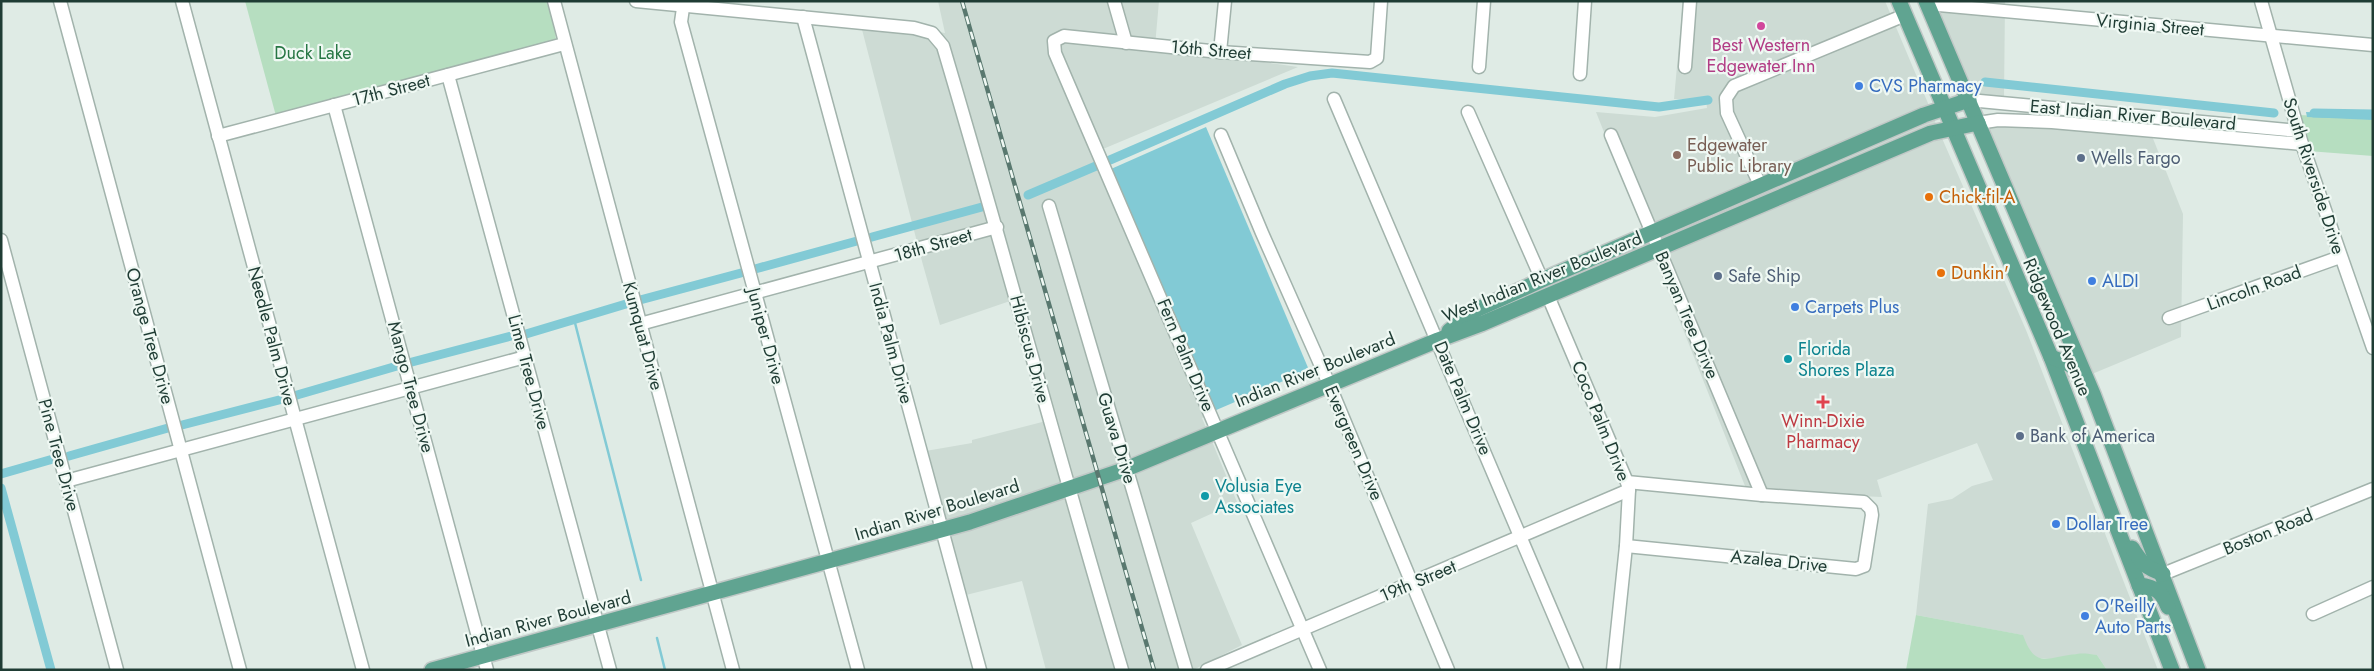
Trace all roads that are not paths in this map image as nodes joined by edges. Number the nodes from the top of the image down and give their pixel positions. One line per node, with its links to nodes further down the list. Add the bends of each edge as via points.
1 (60, 1): 62 (street, Orange Tree Drive)
2 (182, 1): 38 (street, Needle Palm Drive)
3 (554, 1): 19 (street, Kumquat Drive)
4 (636, 1): 13 (street)
5 (1114, 1): 18 (street)
6 (1225, 1): 21 (street)
7 (1381, 1): 21 (street, 16th Street, via 1377,58 1370,62)
8 (1484, 1): 22 (street)
9 (1585, 1): 24 (street)
10 (1690, 1): 23 (street)
11 (2261, 1): 16 (street, South Riverside Drive)
12 (1927, 3): 16 (street, Virginia Street); 27 (main road, Ridgewood Avenue)
13 (683, 4): 15 (street); 49 (street, Juniper Drive, via 681,22)
14 (1902, 8): 29 (main road, Ridgewood Avenue); 40 (street, via 1734,86 1726,98 1727,113)
15 (803, 17): 42 (street, Hibiscus Drive, via 914,28 932,33 943,46); 47 (street, India Palm Drive)
16 (2272, 37): 20 (street, Virginia Street); 35 (street, South Riverside Drive)
17 (1054, 41): 18 (street, 16th Street, via 1064,36); 61 (street, Fern Palm Drive, via 1055,53)
18 (1126, 43): 21 (street, 16th Street)
19 (564, 44): 25 (street, 17th Street); 52 (street, Kumquat Drive)
20 (2373, 45)
21 (1220, 52)
22 (1479, 67)
23 (1685, 67)
24 (1580, 74)
25 (448, 75): 28 (street, 17th Street); 55 (street, Lime Tree Drive)
26 (1334, 99): 53 (street, Date Palm Drive)
27 (1969, 100): 29 (main road, West Indian River Boulevard); 30 (street, East Indian River Boulevard); 33 (main road, Ridgewood Avenue)
28 (334, 105): 38 (street, 17th Street); 58 (street, Mango Tree Drive)
29 (1944, 107): 34 (main road, Ridgewood Avenue); 40 (main road, West Indian River Boulevard)
30 (2053, 107): 32 (street); 35 (street, East Indian River Boulevard)
31 (1468, 112): 48 (street)
32 (2052, 122): 33 (street, East Indian River Boulevard, via 2006,120); 39 (street, East Indian River Boulevard)
33 (1978, 123): 34 (main road, West Indian River Boulevard); 59 (main road, Ridgewood Avenue)
34 (1953, 127): 45 (main road, West Indian River Boulevard, via 1931,133); 56 (main road, Ridgewood Avenue)
35 (2298, 131): 39 (street, South Riverside Drive)
36 (1221, 134): 57 (street, Evergreen Drive)
37 (1611, 135): 43 (street, Banyan Tree Drive)
38 (218, 136): 60 (street, Needle Palm Drive)
39 (2302, 144): 46 (street, South Riverside Drive)
40 (1760, 185): 43 (main road, West Indian River Boulevard)
41 (1049, 206): 63 (street, Guava Drive)
42 (997, 227): 47 (street, 18th Street); 67 (street, Hibiscus Drive)
43 (1652, 231): 45 (street, Banyan Tree Drive); 48 (main road, West Indian River Boulevard)
44 (1, 240): 64 (street, Pine Tree Drive)
45 (1659, 249): 50 (main road, West Indian River Boulevard); 68 (street, Banyan Tree Drive)
46 (2340, 257): 51 (street, Lincoln Road); 54 (street, South Riverside Drive)
47 (869, 263): 49 (street, 18th Street); 70 (street, India Palm Drive)
48 (1542, 280): 53 (main road, West Indian River Boulevard, via 1476,310)
49 (754, 294): 52 (street, 18th Street); 74 (street, Juniper Drive)
50 (1548, 296): 53 (main road, West Indian River Boulevard); 65 (street, Coco Palm Drive)
51 (2169, 318)
52 (640, 324): 79 (street, Kumquat Drive)
53 (1438, 340): 57 (main road, Indian River Boulevard); 72 (street, Date Palm Drive)
54 (2373, 348)
55 (525, 356): 58 (street); 81 (street, Lime Tree Drive)
56 (2050, 357): 59 (main road, via 2071,365); 71 (main road, Ridgewood Avenue)
57 (1329, 384): 61 (main road, Indian River Boulevard); 76 (street, Evergreen Drive)
58 (411, 387): 60 (street); 84 (street, Mango Tree Drive)
59 (2093, 394): 75 (main road, Ridgewood Avenue)
60 (295, 419): 62 (street); 87 (street, Needle Palm Drive)
61 (1218, 430): 63 (main road, Indian River Boulevard); 82 (street, Fern Palm Drive)
62 (181, 450): 64 (street); 86 (street, Orange Tree Drive)
63 (1126, 469): 67 (main road, Indian River Boulevard); 94 (street, Guava Drive)
64 (66, 481): 85 (street, Pine Tree Drive)
65 (1628, 486): 68 (street, 19th Street); 72 (street, 19th Street); 73 (street, Coco Palm Drive)
66 (2373, 488): 75 (street, Boston Road)
67 (1068, 489): 70 (main road, Indian River Boulevard); 93 (street, Hibiscus Drive)
68 (1762, 495): 69 (street, 19th Street)
69 (1864, 502): 73 (street, Azalea Drive, via 1871,509 1871,524 1864,566 1856,569)
70 (942, 530): 74 (main road, Indian River Boulevard); 92 (street, India Palm Drive)
71 (2120, 536): 75 (main road, via 2144,565); 77 (main road, Ridgewood Avenue)
72 (1522, 537): 76 (street, 19th Street); 98 (street, Date Palm Drive)
73 (1626, 546): 99 (street, Coco Palm Drive)
74 (828, 562): 79 (main road, Indian River Boulevard); 91 (street, Juniper Drive)
75 (2163, 574): 83 (main road, Ridgewood Avenue)
76 (1412, 583): 82 (street, 19th Street); 97 (street, Evergreen Drive)
77 (2139, 585): 83 (main road, via 2151,586 2163,594 2171,614); 100 (main road, Ridgewood Avenue)
78 (2373, 588): 80 (street)
79 (712, 593): 81 (main road, Indian River Boulevard); 90 (street, Kumquat Drive)
80 (2313, 614)
81 (598, 624): 84 (main road, Indian River Boulevard); 89 (street, Lime Tree Drive)
82 (1303, 629): 95 (street, 19th Street); 96 (street, Fern Palm Drive)
83 (2184, 631): 101 (main road, Ridgewood Avenue)
84 (485, 663): 88 (main road, Indian River Boulevard)
85 (117, 670)
86 (240, 670)
87 (363, 670)
88 (432, 670)
89 (610, 670)
90 (733, 670)
91 (858, 670)
92 (980, 670)
93 (1122, 670)
94 (1186, 670)
95 (1207, 670)
96 (1320, 670)
97 (1448, 670)
98 (1577, 670)
99 (1613, 670)
100 (2172, 670)
101 (2198, 670)

